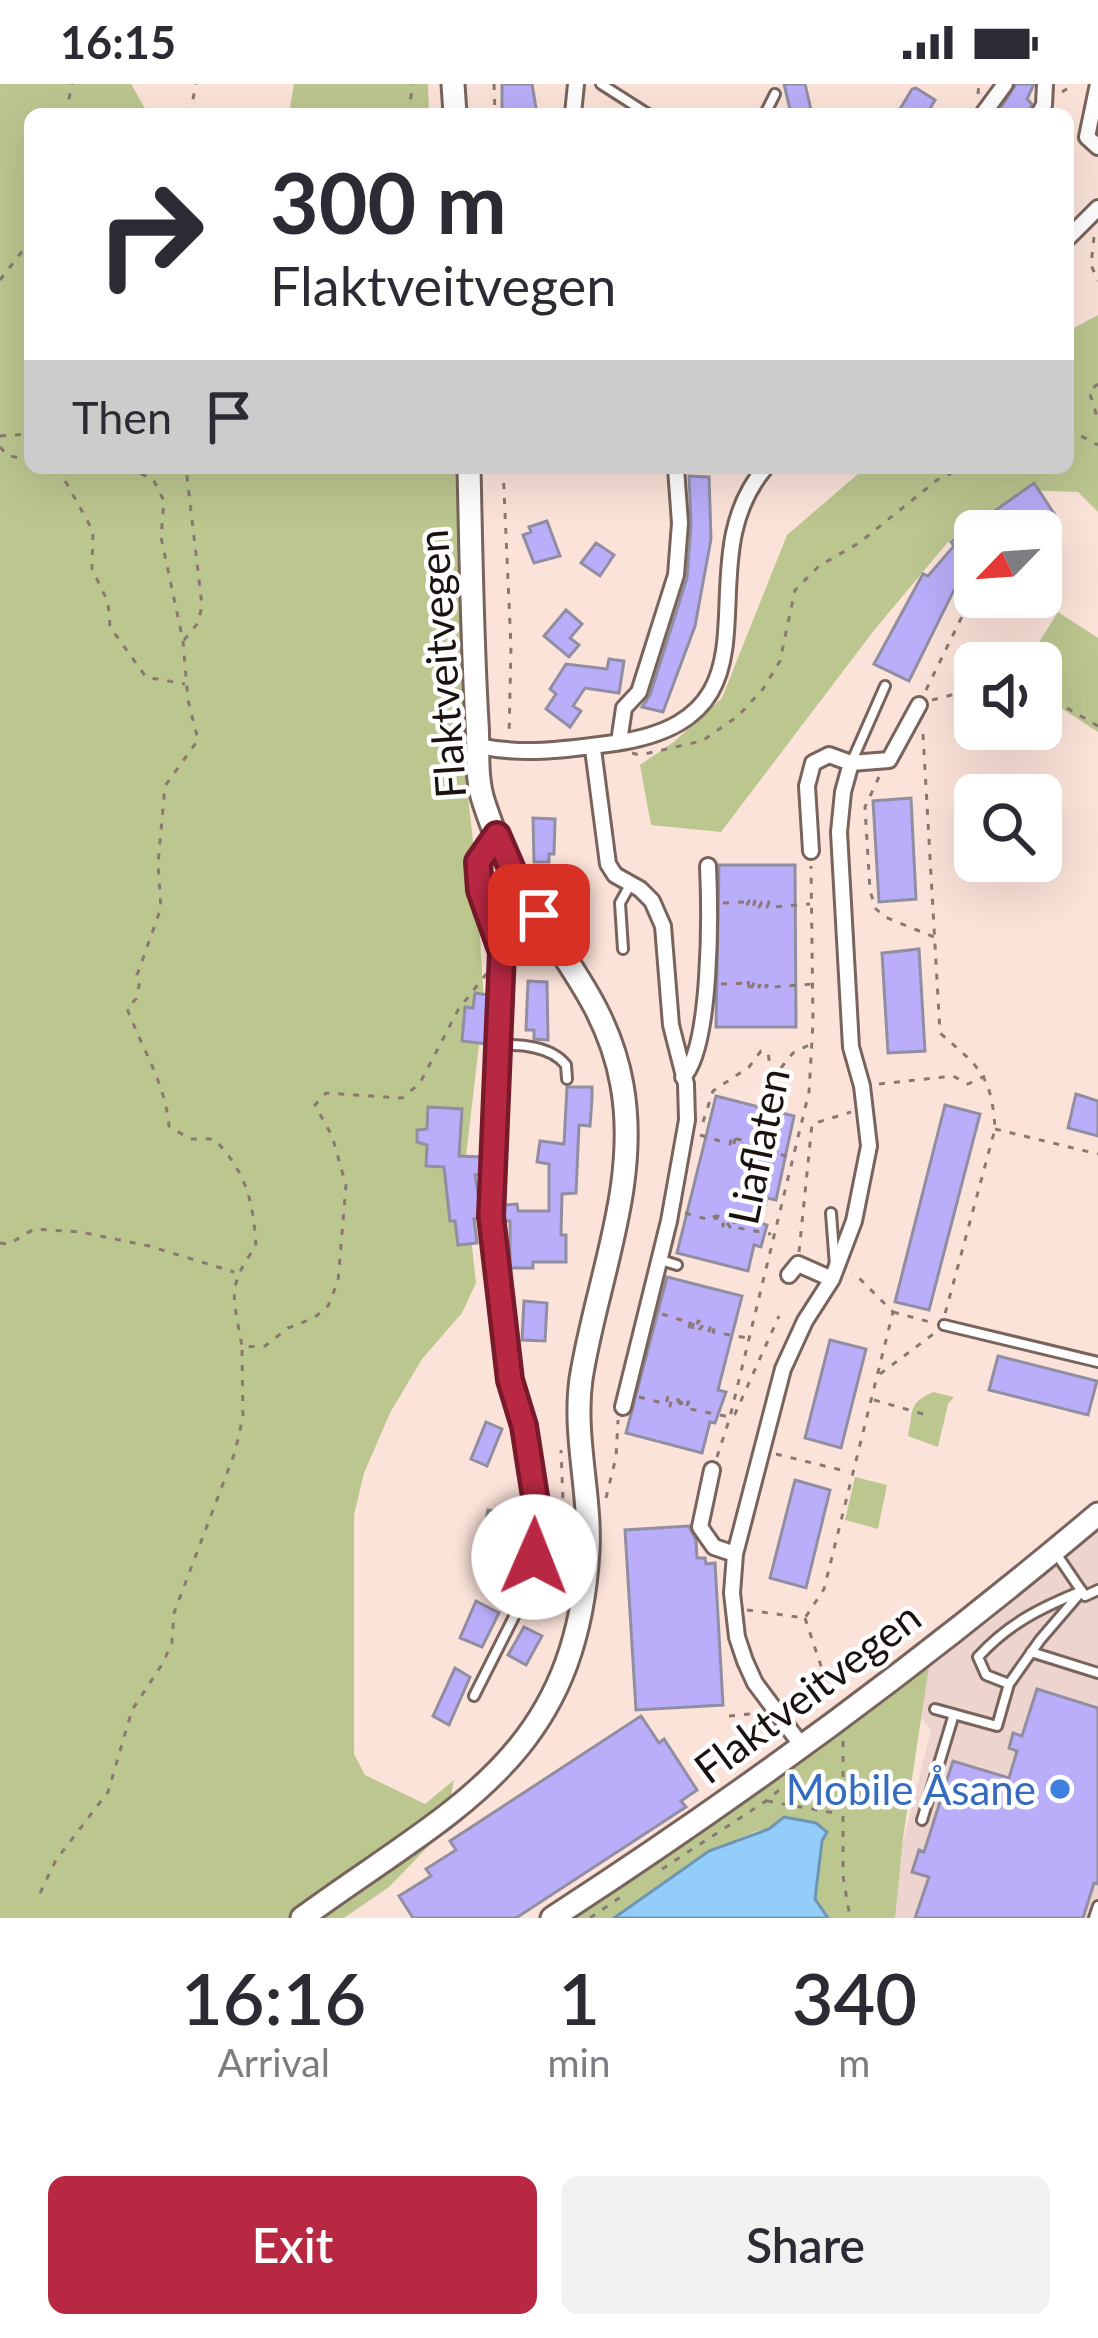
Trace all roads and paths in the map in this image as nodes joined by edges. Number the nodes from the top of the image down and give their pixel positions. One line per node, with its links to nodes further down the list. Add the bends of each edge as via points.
1 (601, 84): 6 (lane)
2 (1049, 84): 3 (path, via 1065,93)
3 (1074, 84)
4 (1098, 84): 8 (street, via 1088,136)
5 (775, 94): 7 (lane)
6 (639, 108)
7 (768, 108)
8 (1098, 147)
9 (1098, 208): 10 (street)
10 (1074, 232)
11 (1094, 237): 14 (path)
12 (24, 249): 13 (path)
13 (0, 280)
14 (1098, 281)
15 (1098, 384): 16 (path, via 1089,391)
16 (1098, 420)
17 (61, 474): 27 (path, via 93,531 92,568 116,639 146,677)
18 (141, 474): 26 (path, via 164,501 161,537)
19 (187, 474): 26 (path, via 202,606)
20 (469, 474): 34 (main road, Flaktveitvegen)
21 (503, 474): 35 (path)
22 (676, 474): 33 (street, via 676,574 639,692)
23 (759, 474): 33 (street, via 735,525 722,665 710,696 663,734)
24 (950, 474): 33 (path, via 795,590 780,662 738,716 702,741 640,755)
25 (961, 618): 30 (path)
26 (183, 641): 27 (path)
27 (187, 685): 71 (path, via 198,740 164,786 161,908 127,1008 160,1076 169,1126 190,1139 214,1139 248,1184 256,1246)
28 (886, 686): 37 (lane)
29 (954, 695): 30 (path)
30 (919, 705): 36 (street); 44 (path)
31 (1062, 705): 32 (path)
32 (1098, 726)
33 (606, 745): 35 (street); 41 (street, via 608,864)
34 (479, 746): 35 (street); 38 (main road, Flaktveitvegen, via 482,798)
35 (508, 752)
36 (889, 760): 37 (street); 44 (path, via 865,807 870,891 885,917)
37 (851, 763): 39 (street, via 829,755 813,763); 54 (street, Liaflaten, via 839,832 851,1047)
38 (497, 835): 46 (street, via 478,862); 85 (main road, Flaktveitvegen, via 519,886 597,1010 622,1086 625,1174)
39 (811, 851): 43 (path, Liaflaten)
40 (708, 866): 42 (street, Liaflaten)
41 (630, 885): 45 (lane, via 620,903); 52 (street, via 652,901 663,926)
42 (707, 904): 43 (path); 47 (street, Liaflaten)
43 (812, 904): 48 (path, Liaflaten)
44 (935, 937): 51 (path, via 940,1033)
45 (623, 949)
46 (502, 952): 50 (street); 77 (path, via 458,1010 420,1084 402,1098 326,1093 315,1106 346,1185 338,1281 314,1318 265,1346)
47 (707, 984): 48 (path); 52 (street, Liaflaten, via 697,1052)
48 (813, 984): 49 (path, Liaflaten)
49 (812, 1043): 55 (path, via 774,1074 761,1051 712,1091); 57 (path, Liaflaten)
50 (497, 1047): 53 (lane, via 556,1055); 90 (street, via 491,1216 510,1380)
51 (986, 1076): 54 (path, via 968,1084 952,1076); 59 (path)
52 (683, 1077): 67 (street, Liaflaten, via 687,1120)
53 (567, 1078)
54 (862, 1086): 56 (street, Liaflaten)
55 (707, 1106)
56 (864, 1106): 58 (path); 69 (street, Liaflaten, via 869,1146)
57 (803, 1117): 58 (path); 62 (path, Liaflaten)
58 (814, 1121): 70 (path)
59 (995, 1129): 61 (path); 75 (path)
60 (700, 1135): 62 (path, via 730,1144 732,1136 734,1146 737,1139 740,1148 752,1142 754,1150)
61 (1098, 1154)
62 (794, 1158): 65 (path, Liaflaten)
63 (831, 1214): 69 (lane)
64 (693, 1216): 65 (path)
65 (774, 1235): 76 (path, Liaflaten)
66 (0, 1244): 71 (path, via 34,1229 81,1232)
67 (661, 1261): 68 (lane); 82 (street, Liaflaten)
68 (677, 1265)
69 (836, 1268): 70 (street, Liaflaten); 72 (path); 86 (street, Liaflaten, via 783,1370)
70 (794, 1269)
71 (235, 1273): 77 (path)
72 (893, 1312): 75 (path); 79 (path)
73 (658, 1313): 76 (path, via 689,1327 694,1320 696,1330 698,1321 700,1330 711,1324 713,1332)
74 (779, 1316): 84 (path)
75 (944, 1325): 78 (lane); 79 (path)
76 (748, 1338): 84 (path, Liaflaten)
77 (242, 1347): 118 (path, via 239,1434 174,1613 172,1642 132,1710 108,1792)
78 (1098, 1362)
79 (880, 1374): 81 (path)
80 (637, 1396): 84 (path, via 666,1404 668,1396 670,1406 674,1399 677,1408 692,1402 690,1409)
81 (872, 1400): 83 (path); 88 (path)
82 (622, 1407): 89 (path, via 604,1504)
83 (923, 1414)
84 (730, 1417): 87 (path, Liaflaten)
85 (570, 1445): 89 (main road, Flaktveitvegen); 90 (path, via 564,1527 554,1502)
86 (763, 1450): 88 (path); 93 (street, Liaflaten)
87 (712, 1470): 93 (street, via 700,1528 714,1547)
88 (851, 1473): 98 (path, via 824,1589)
89 (586, 1505): 120 (main road, Flaktveitvegen, via 576,1643 542,1719 499,1774)
90 (536, 1506): 102 (lane, via 529,1587)
91 (1098, 1514): 92 (main road, Flaktveitvegen)
92 (1054, 1551): 95 (lane); 105 (main road, Flaktveitvegen)
93 (736, 1554): 97 (street, Liaflaten)
94 (1098, 1590): 95 (lane)
95 (1084, 1594): 96 (lane); 99 (lane); 101 (lane, via 1030,1612 978,1657 986,1675)
96 (1098, 1609)
97 (734, 1610): 98 (path); 103 (street, Liaflaten, via 745,1661)
98 (805, 1618): 105 (path, via 833,1702)
99 (1031, 1652): 100 (lane); 101 (lane)
100 (1098, 1672)
101 (1010, 1684): 106 (lane, via 997,1726)
102 (474, 1696)
103 (771, 1706): 107 (path); 108 (street, Liaflaten)
104 (935, 1709): 106 (lane)
105 (845, 1713): 108 (main road, Flaktveitvegen)
106 (954, 1714): 115 (lane)
107 (729, 1716)
108 (802, 1746): 121 (main road, Flaktveitvegen)
109 (827, 1750): 112 (path, via 843,1737)
110 (796, 1775): 113 (path)
111 (854, 1790): 112 (path)
112 (845, 1797): 114 (path)
113 (766, 1801): 114 (path); 116 (path)
114 (842, 1814): 123 (path)
115 (922, 1820)
116 (647, 1879)
117 (629, 1892): 122 (path)
118 (40, 1893)
119 (1098, 1906): 124 (lane)
120 (302, 1918)
121 (552, 1918)
122 (590, 1918)
123 (850, 1918)
124 (1094, 1918)

